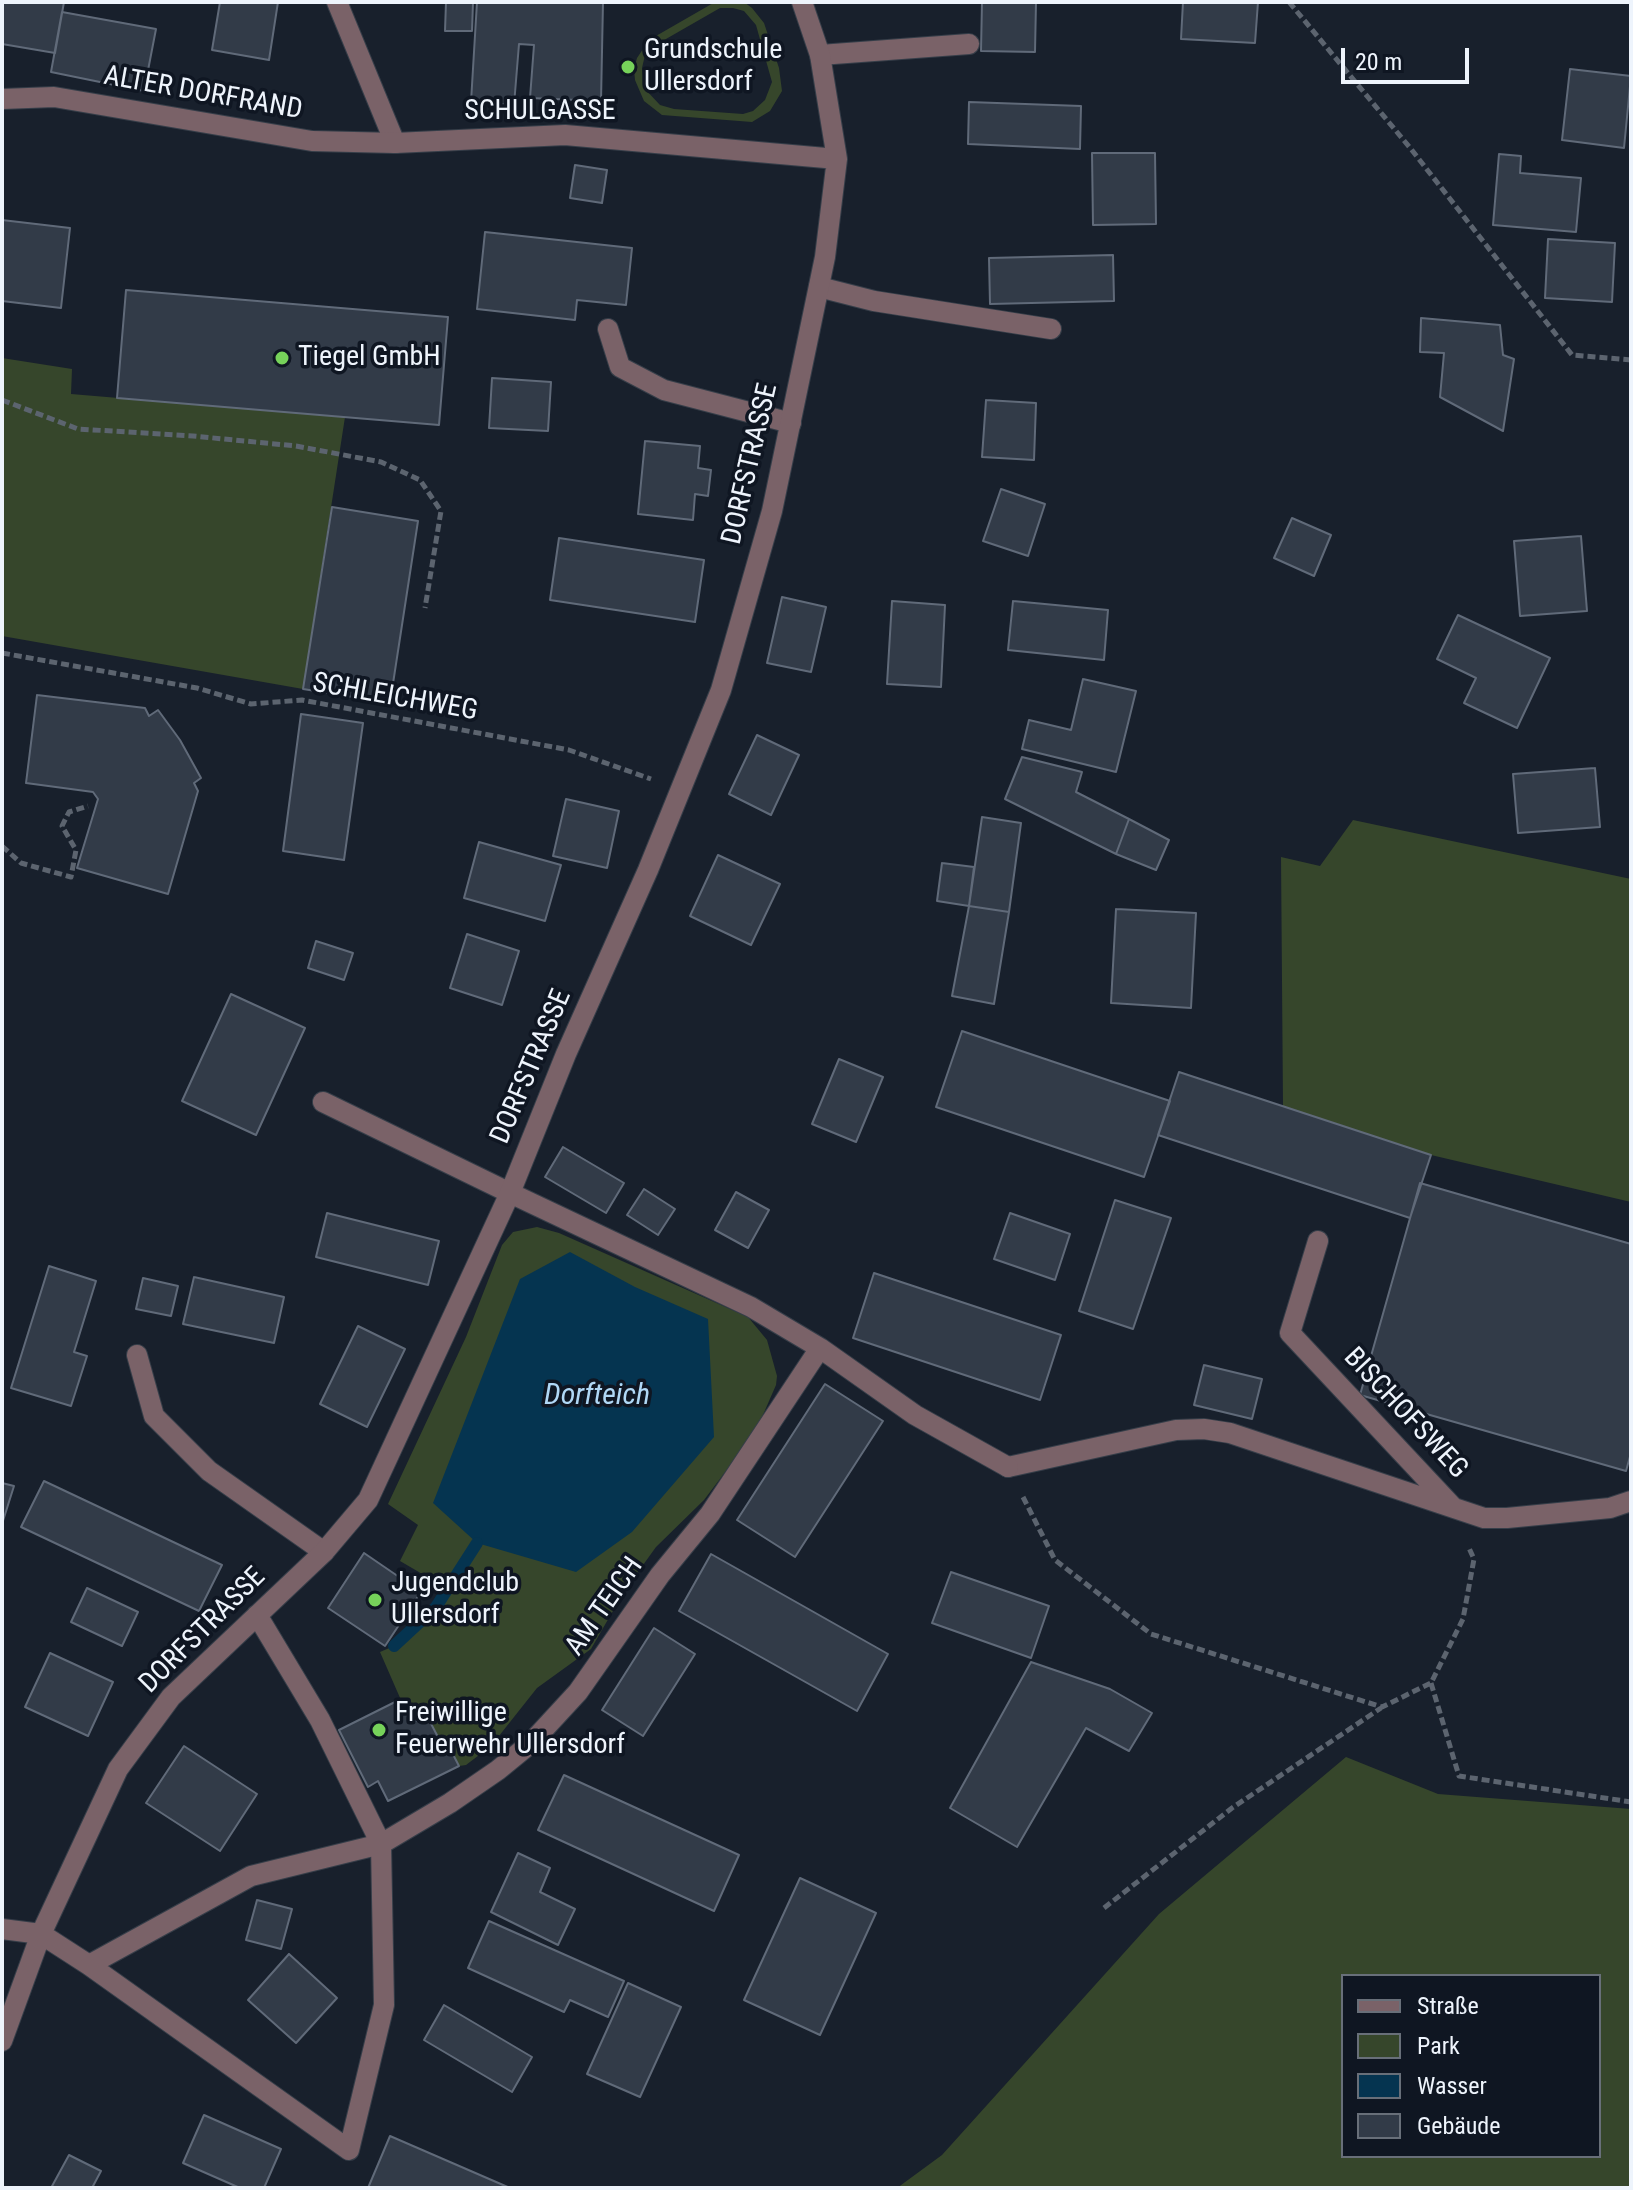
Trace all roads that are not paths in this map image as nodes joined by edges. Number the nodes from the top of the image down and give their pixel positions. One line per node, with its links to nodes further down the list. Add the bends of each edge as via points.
1 (337, 2): 6 (street)
2 (802, 2): 4 (street, DORFSTRASSE)
3 (969, 44): 4 (street)
4 (820, 55): 7 (street, DORFSTRASSE)
5 (2, 99): 6 (street, ALTER DORFRAND, via 54,97 312,141)
6 (395, 143): 7 (street, SCHULGASSE, via 565,135)
7 (837, 159): 8 (street, DORFSTRASSE)
8 (819, 287): 10 (street); 11 (street, DORFSTRASSE)
9 (608, 329): 11 (street, via 620,367 664,390)
10 (1051, 329)
11 (791, 423): 13 (street, DORFSTRASSE, via 721,690)
12 (323, 1102): 13 (street)
13 (510, 1193): 15 (street, via 751,1307); 19 (street, DORFSTRASSE, via 368,1500)
14 (1318, 1241): 18 (street, BISCHOFSWEG, via 1290,1333)
15 (820, 1348): 18 (street, via 915,1415 1008,1467 1176,1430 1204,1429 1230,1433); 21 (street, AM TEICH, via 710,1514 578,1692 498,1770)
16 (137, 1355): 19 (street, via 154,1416 209,1471)
17 (1631, 1501): 18 (street, BISCHOFSWEG, via 1610,1508 1507,1518)
18 (1455, 1509)
19 (324, 1552): 20 (street, DORFSTRASSE)
20 (257, 1615): 21 (street, via 320,1720); 23 (street, DORFSTRASSE, via 171,1697 118,1769)
21 (381, 1844): 24 (street, AM TEICH, via 251,1876); 24 (street, via 384,2005 349,2150)
22 (2, 1929): 23 (street)
23 (41, 1934): 24 (street); 25 (street, DORFSTRASSE)
24 (89, 1965)
25 (2, 2041)

